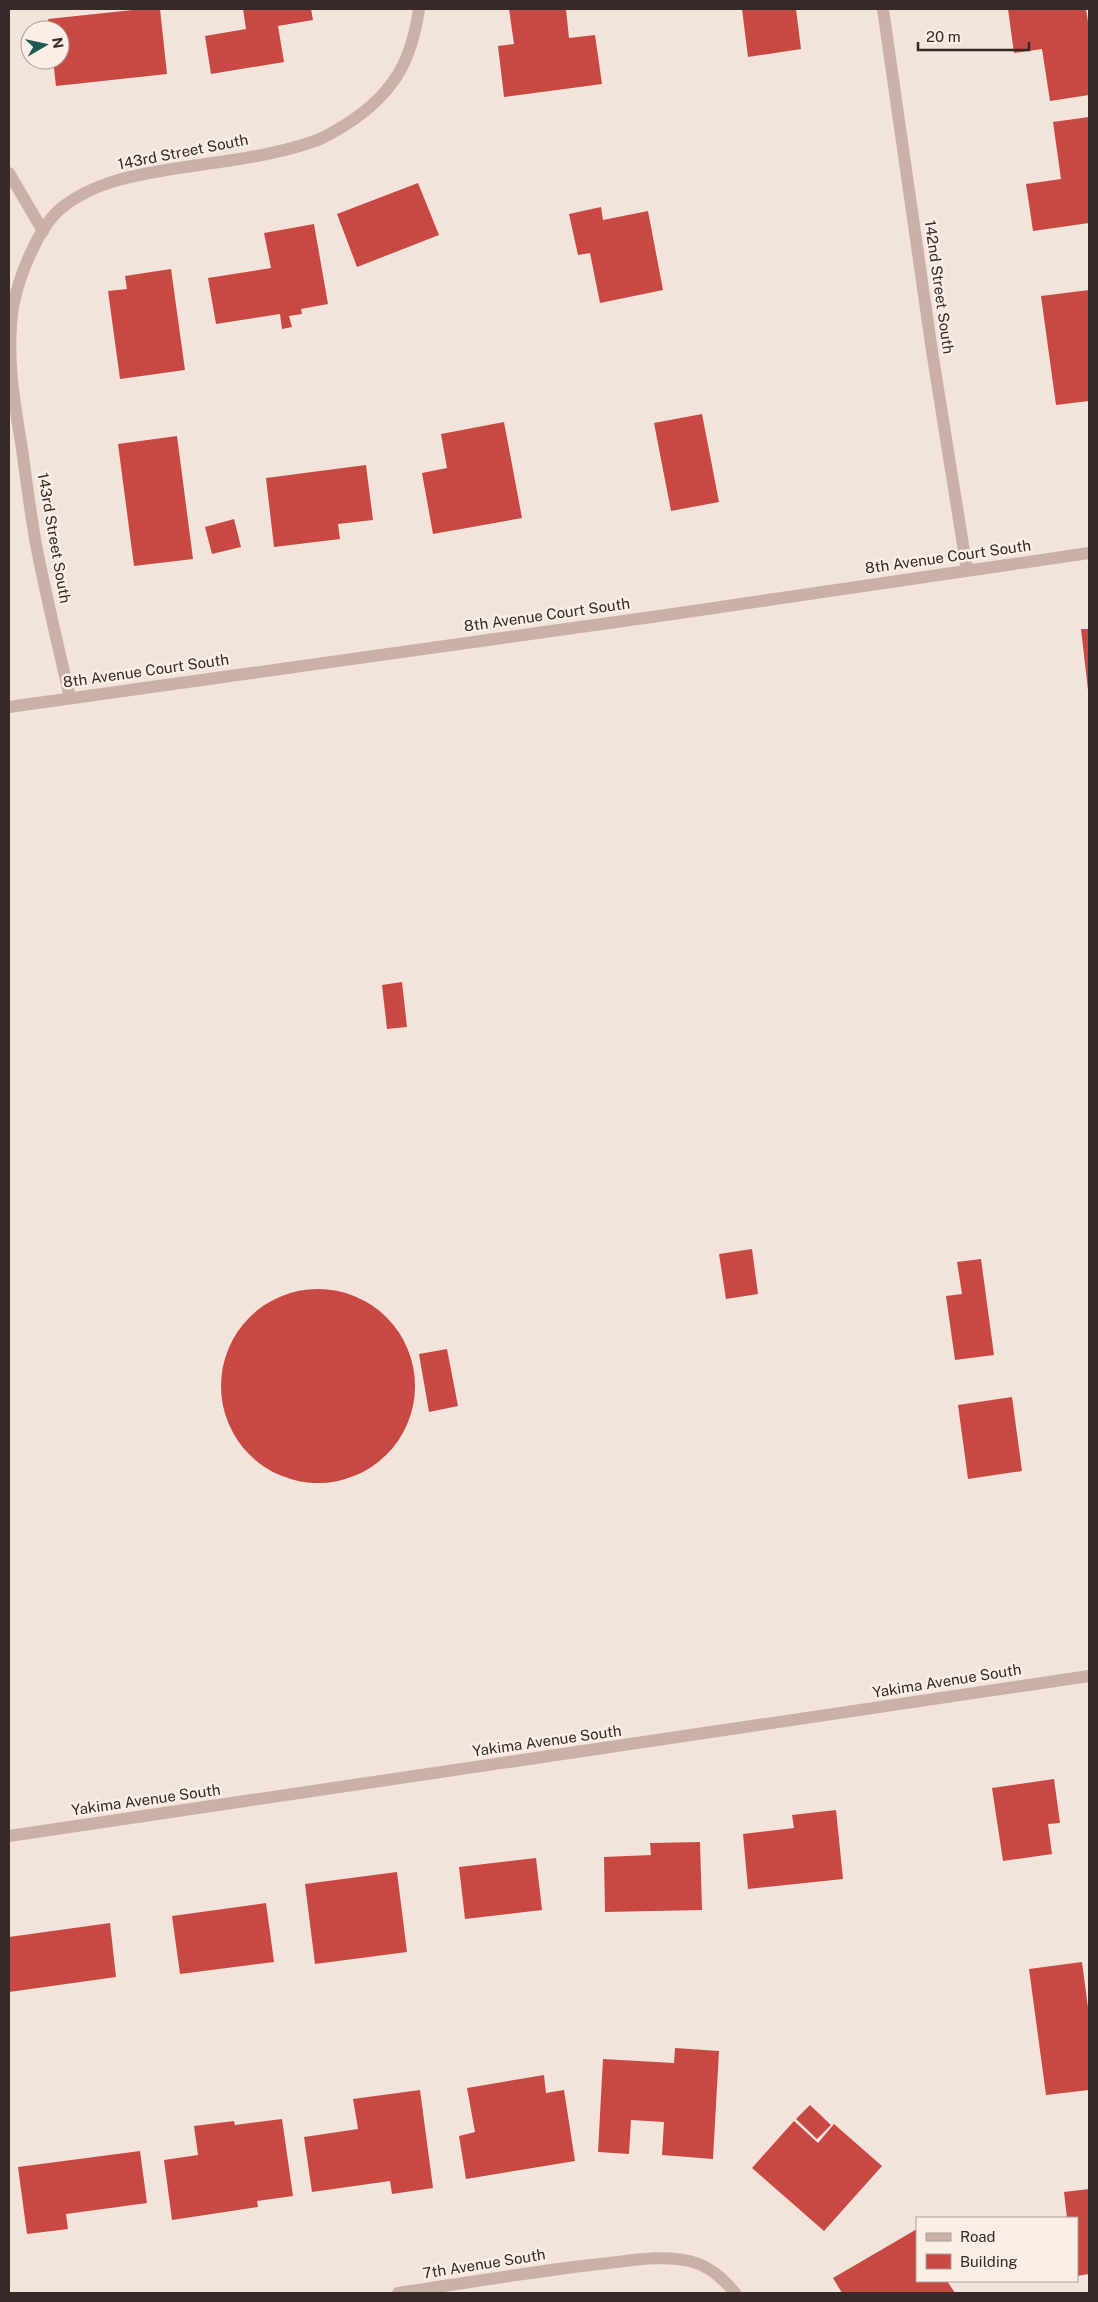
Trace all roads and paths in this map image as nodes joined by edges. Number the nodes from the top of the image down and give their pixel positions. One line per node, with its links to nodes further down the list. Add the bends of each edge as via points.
1 (419, 9): 4 (street, 143rd Street South, via 408,52 394,83 373,105 344,126 314,142 282,150 122,178 85,193 62,207)
2 (883, 9): 6 (street, 142nd Street South)
3 (9, 173): 4 (street)
4 (43, 231): 7 (street, 143rd Street South, via 27,261 14,301 10,343 13,394 35,539)
5 (1089, 553): 6 (street, 8th Avenue Court South)
6 (967, 570): 7 (street, 8th Avenue Court South)
7 (70, 698): 8 (street, 8th Avenue Court South)
8 (9, 706)
9 (1089, 1676): 10 (street, Yakima Avenue South)
10 (9, 1836)
11 (398, 2293): 12 (street, 7th Avenue South, via 575,2266 659,2258 706,2266 727,2282)
12 (734, 2293)

